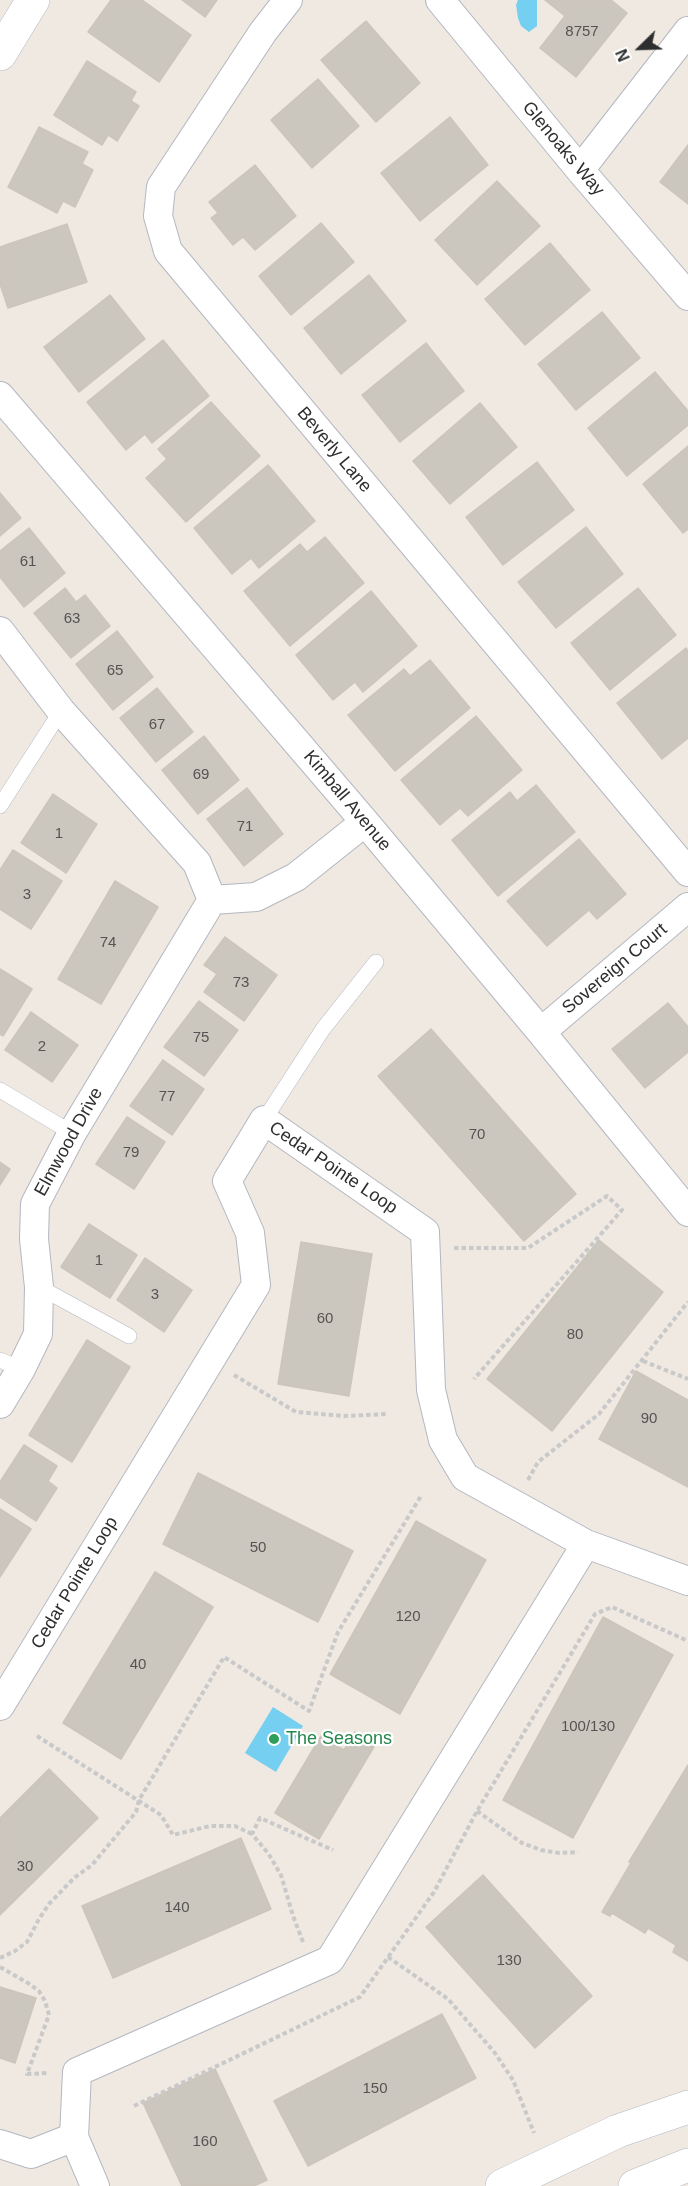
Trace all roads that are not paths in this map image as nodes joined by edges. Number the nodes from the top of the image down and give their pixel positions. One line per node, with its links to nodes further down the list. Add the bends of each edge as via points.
1 (33, 0): 5 (main road)
2 (288, 0): 13 (street, Beverly Lane, via 262,32 161,187 158,216 168,251)
3 (440, 0): 6 (street, Glenoaks Way)
4 (688, 31): 6 (street)
5 (0, 54)
6 (580, 170): 7 (street, Glenoaks Way)
7 (688, 296)
8 (0, 396): 12 (street, Kimball Avenue)
9 (0, 631): 10 (street)
10 (61, 711): 11 (lane); 14 (street, via 197,863)
11 (0, 806)
12 (365, 822): 14 (street, via 296,877 256,897); 17 (street, Kimball Avenue)
13 (688, 872)
14 (212, 900): 20 (street, Elmwood Drive)
15 (688, 907): 17 (street, Sovereign Court)
16 (376, 962): 19 (lane, via 323,1029)
17 (541, 1032): 21 (street, Kimball Avenue)
18 (0, 1090): 20 (lane)
19 (264, 1120): 26 (street, Cedar Pointe Loop, via 425,1232 431,1390 443,1440 465,1477); 28 (street, Cedar Pointe Loop, via 228,1181 250,1233 256,1285)
20 (72, 1133): 22 (street, Elmwood Drive, via 35,1204)
21 (688, 1212)
22 (39, 1287): 23 (lane); 24 (street, Elmwood Drive, via 38,1334)
23 (129, 1336)
24 (11, 1365): 25 (street, Elmwood Drive)
25 (0, 1404)
26 (586, 1544): 27 (street, Cedar Pointe Loop); 30 (street, via 330,1960 77,2072)
27 (688, 1581)
28 (0, 1706)
29 (688, 2107): 34 (main road, via 618,2131)
30 (74, 2137): 31 (street, via 31,2154); 33 (street)
31 (0, 2144)
32 (688, 2165): 35 (main road)
33 (95, 2186)
34 (502, 2186)
35 (635, 2186)

